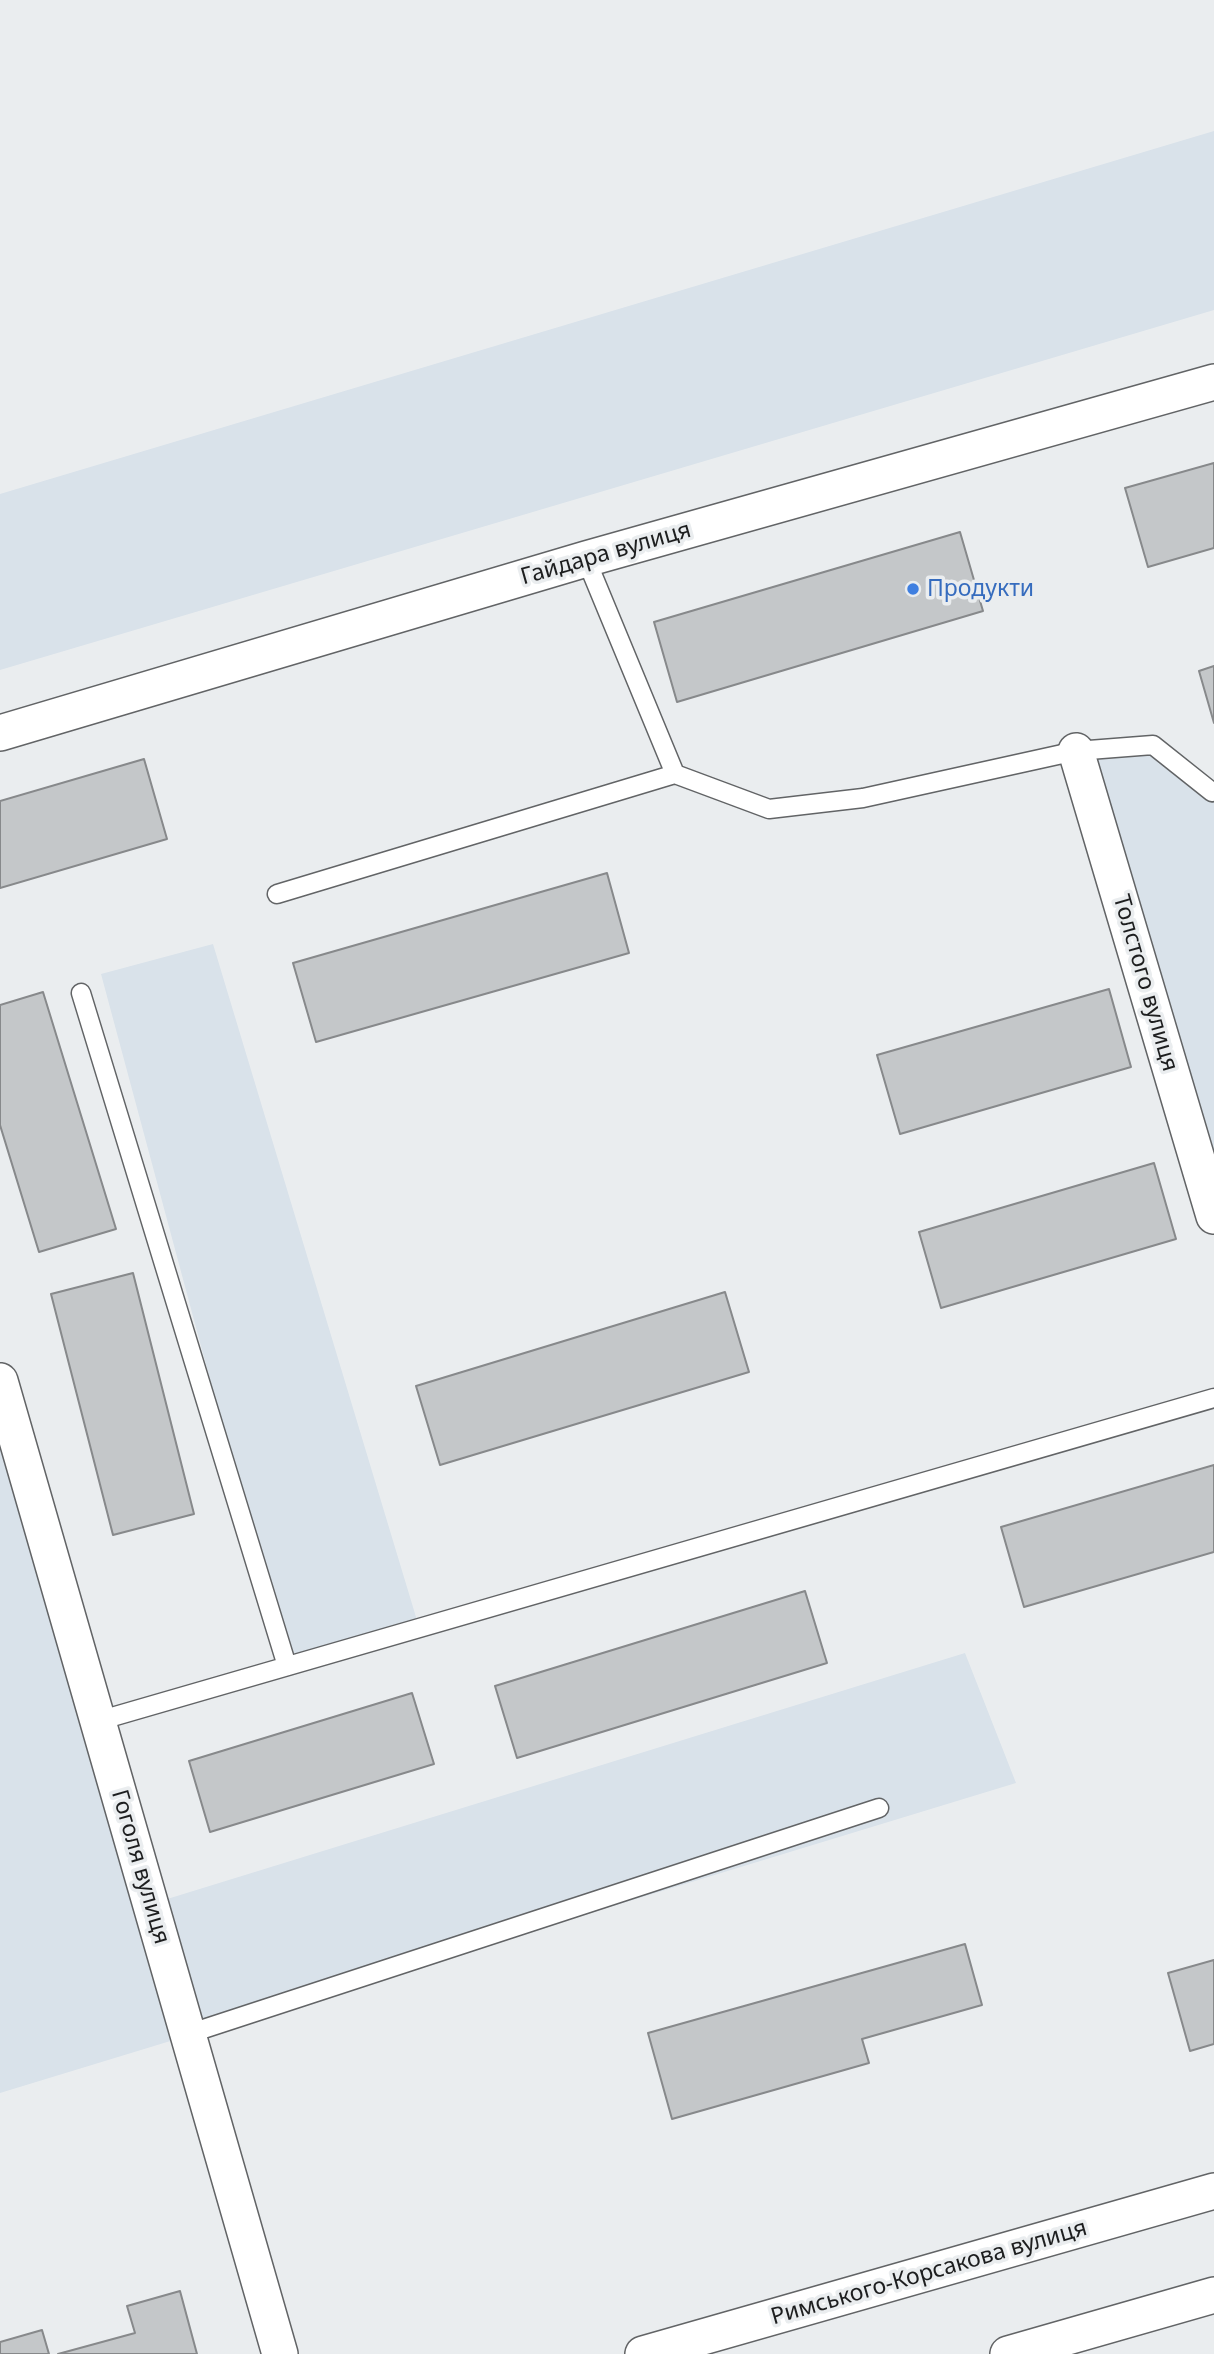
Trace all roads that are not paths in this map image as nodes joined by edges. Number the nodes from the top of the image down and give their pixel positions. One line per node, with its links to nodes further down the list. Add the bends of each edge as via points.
1 (1214, 382): 2 (street, Гайдара вулиця)
2 (586, 559): 3 (street, Гайдара вулиця); 5 (lane)
3 (0, 733)
4 (1076, 751): 5 (lane, via 863,798 769,808); 6 (lane, via 1153,745); 9 (street, Толстого вулиця)
5 (675, 774): 7 (lane)
6 (1214, 791)
7 (277, 894)
8 (81, 993): 12 (lane)
9 (1214, 1216)
10 (0, 1381): 13 (street, Гоголя вулиця)
11 (1214, 1398): 12 (lane)
12 (287, 1666): 13 (lane)
13 (98, 1721): 15 (street, Гоголя вулиця)
14 (879, 1808): 15 (lane)
15 (188, 2034): 18 (street, Гоголя вулиця)
16 (1214, 2191): 19 (street, Римського-Корсакова вулиця)
17 (1214, 2295): 20 (street)
18 (280, 2354)
19 (643, 2354)
20 (1008, 2354)

